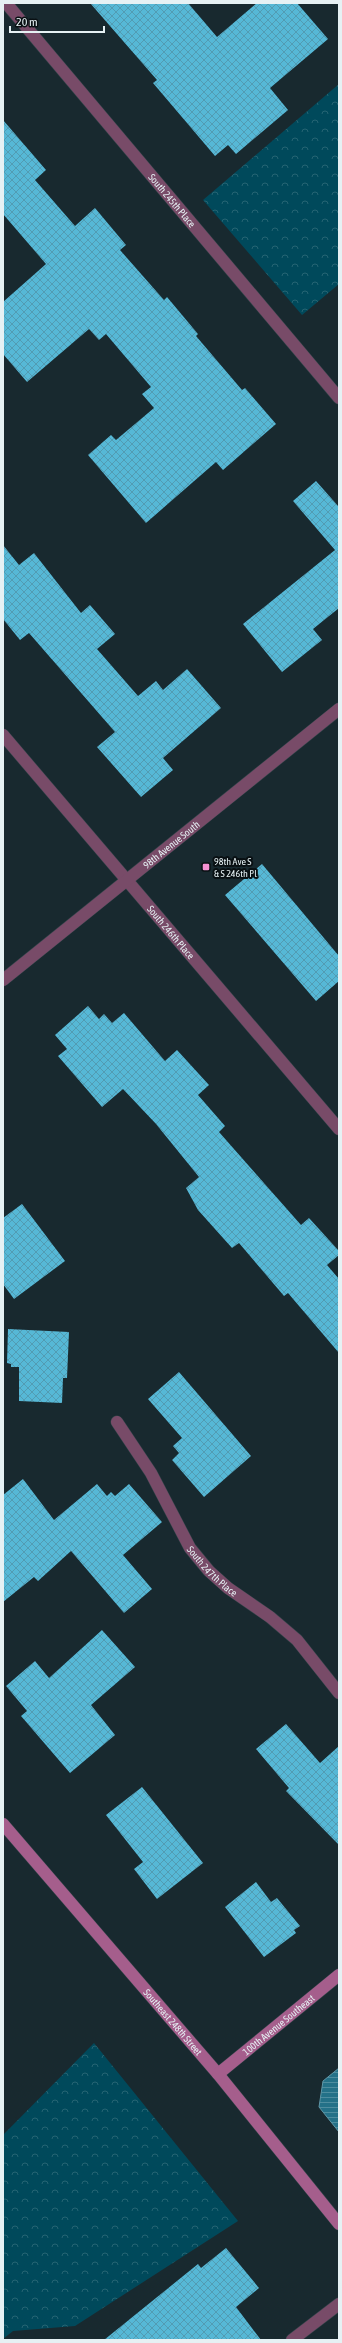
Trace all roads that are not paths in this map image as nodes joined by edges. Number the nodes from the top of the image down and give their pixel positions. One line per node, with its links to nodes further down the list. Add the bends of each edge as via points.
1 (6, 3): 2 (street, South 245th Place)
2 (339, 398)
3 (339, 709): 5 (street, 98th Avenue South)
4 (3, 735): 5 (street, South 246th Place)
5 (127, 880): 6 (street, 98th Avenue South); 7 (street, South 246th Place)
6 (3, 980)
7 (339, 1129)
8 (117, 1422): 9 (street, South 247th Place, via 151,1474 190,1548 209,1571 228,1588 270,1617 297,1640)
9 (339, 1693)
10 (3, 1824): 12 (street, Southeast 248th Street)
11 (339, 1974): 12 (street, 100th Avenue Southeast)
12 (218, 2074): 13 (street, Southeast 248th Street)
13 (339, 2224)
14 (339, 2304): 15 (street)
15 (292, 2340)

